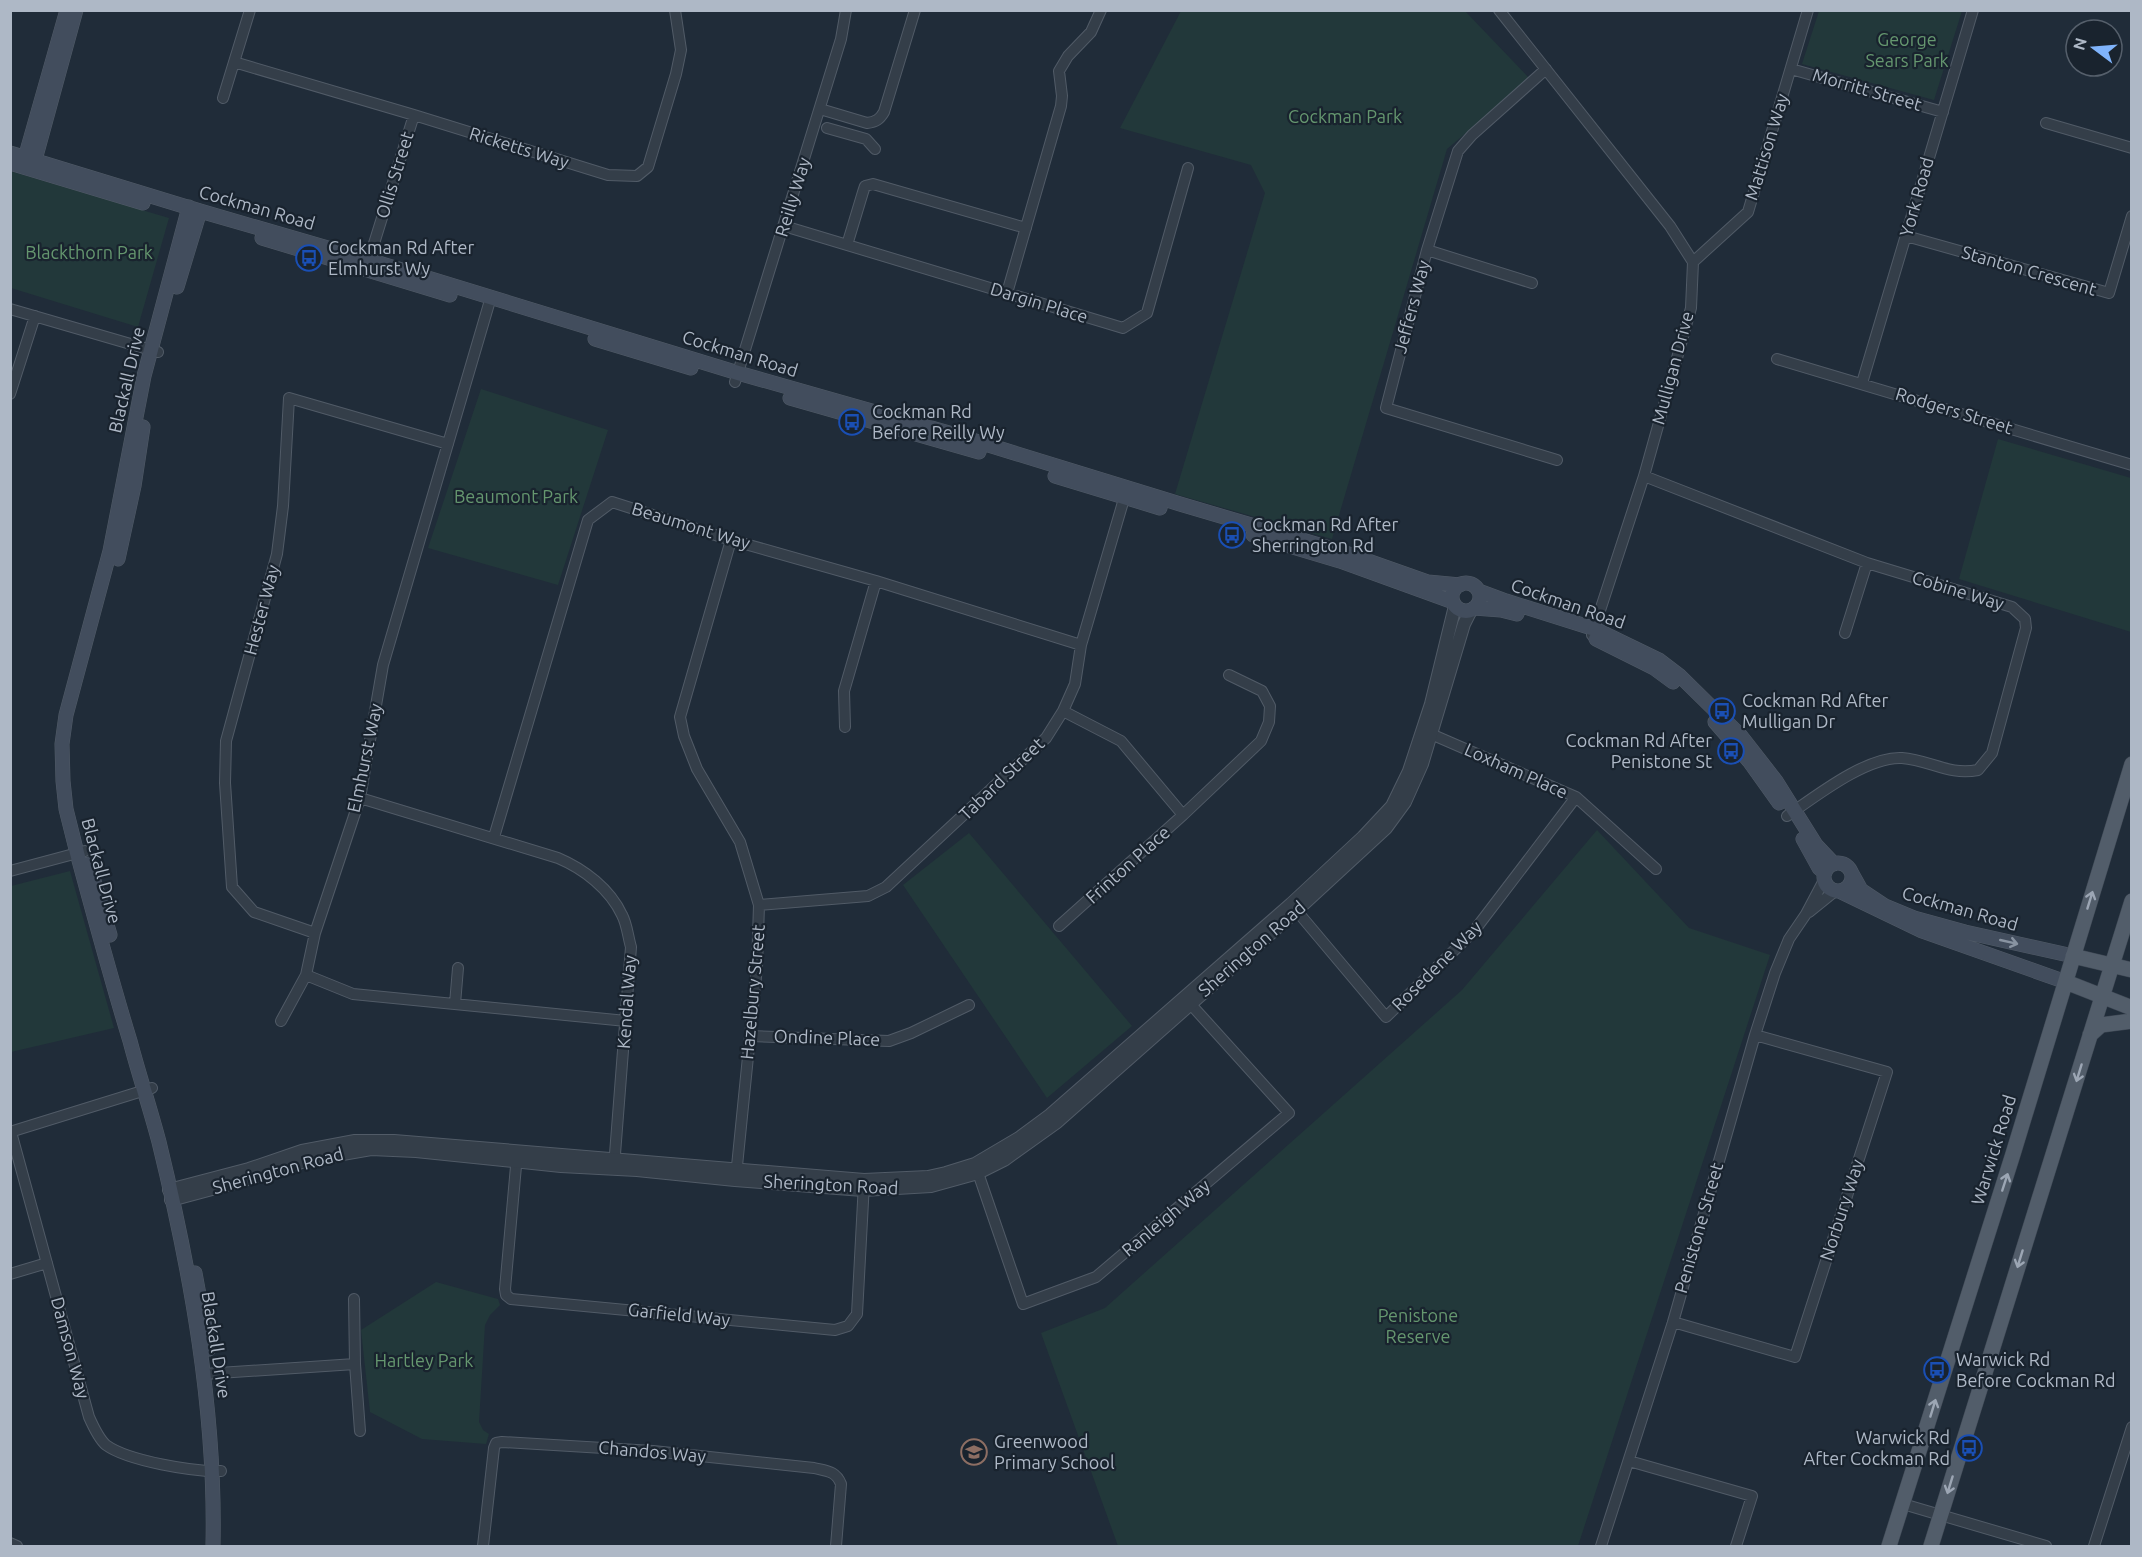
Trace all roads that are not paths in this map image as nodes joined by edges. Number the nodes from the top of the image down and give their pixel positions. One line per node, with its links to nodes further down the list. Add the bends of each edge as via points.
1 (67, 10): 23 (main road)
2 (76, 10): 23 (main road)
3 (250, 10): 11 (street)
4 (675, 10): 17 (street, Ricketts Way, via 681,50 676,74 648,167 637,176 608,176)
5 (846, 10): 15 (street, Reilly Way)
6 (915, 10): 15 (street, via 881,118 867,123)
7 (1101, 10): 28 (street, via 1091,32 1059,71 1061,106)
8 (1499, 10): 12 (street)
9 (1808, 10): 13 (street, Mattison Way)
10 (1972, 10): 16 (street, York Road)
11 (234, 62): 14 (street); 17 (street, Ricketts Way)
12 (1546, 69): 31 (street, Jeffers Way, via 1458,151); 32 (street, via 1670,226)
13 (1791, 69): 16 (street, Morritt Street); 32 (street, Mattison Way, via 1748,212)
14 (223, 98)
15 (820, 109): 27 (street, Reilly Way)
16 (1942, 112): 29 (street, York Road)
17 (414, 115): 33 (street, Ollis Street)
18 (2046, 123): 20 (street)
19 (826, 128): 21 (street, via 866,139)
20 (2132, 148)
21 (875, 149)
22 (10, 153): 23 (main road, Cockman Road)
23 (25, 163): 25 (main road, Cockman Road)
24 (1188, 168): 35 (street, Dargin Place, via 1147,313 1123,328)
25 (193, 213): 33 (main road, Cockman Road); 39 (main road, Blackall Drive)
26 (2132, 216): 29 (street, Stanton Crescent, via 2109,293)
27 (784, 226): 30 (street, Dargin Place); 41 (street, Reilly Way)
28 (1026, 228): 30 (street, via 873,184 865,186 862,192); 35 (street)
29 (1906, 237): 42 (street, York Road)
30 (847, 245): 35 (street, Dargin Place)
31 (1427, 250): 34 (street); 45 (street, Jeffers Way, via 1386,408)
32 (1693, 262): 47 (street, Mulligan Drive, via 1691,308)
33 (368, 265): 36 (main road, Cockman Road)
34 (1532, 283)
35 (1006, 293)
36 (490, 301): 41 (main road, Cockman Road); 44 (street, Elmhurst Way)
37 (10, 309): 38 (street)
38 (35, 316): 39 (street); 43 (street)
39 (154, 351): 69 (main road, Blackall Drive, via 110,551 66,715 62,744 66,809)
40 (1777, 358): 42 (street, Rodgers Street)
41 (736, 377): 48 (main road, Cockman Road, via 956,435)
42 (1862, 383): 46 (street, Rodgers Street)
43 (10, 394)
44 (448, 444): 65 (street, Elmhurst Way, via 383,665); 80 (street, Hester Way, via 289,398 277,554 226,741 225,783 232,887 254,912)
45 (1557, 460)
46 (2132, 465)
47 (1644, 476): 50 (street, Cobine Way); 56 (street, Mulligan Drive)
48 (1126, 493): 52 (main road, Cockman Road, via 1332,548 1428,582); 54 (main road, Cockman Road, via 1414,586); 58 (street, Tabard Street)
49 (731, 540): 51 (street, Beaumont Way); 68 (street, Beaumont Way, via 612,502 588,520); 76 (street, Hazelbury Street, via 680,717 697,769 740,842)
50 (1867, 563): 57 (street); 66 (street, Cobine Way, via 2012,607 2025,619 2026,628 1992,753 1978,770 1963,773 1902,758 1886,759 1861,768)
51 (876, 581): 58 (street, Beaumont Way); 61 (street, via 844,691)
52 (1460, 585): 53 (main road, via 1471,584); 54 (main road, via 1454,592)
53 (1479, 591): 55 (main road, via 1480,600); 56 (main road, Cockman Road)
54 (1454, 604): 55 (main road, via 1463,610); 62 (street, Sherington Road)
55 (1473, 609): 56 (main road, Cockman Road, via 1511,612); 62 (street, Sherington Road)
56 (1593, 633): 66 (main road, Cockman Road, via 1659,660 1680,676 1760,759)
57 (1845, 633)
58 (1081, 645): 60 (street, Tabard Street, via 1075,684)
59 (1229, 675): 67 (street, via 1262,691 1270,706 1269,722 1261,741)
60 (1063, 711): 67 (street, Frinton Place, via 1121,741); 76 (street, Tabard Street, via 1046,738 886,888 868,896)
61 (845, 727)
62 (1427, 733): 64 (street, Loxham Place); 77 (street, Sherington Road, via 1414,783 1395,816 1369,845)
63 (2132, 764): 81 (main road, Warwick Road, one-way to 63)
64 (1576, 797): 70 (street, Loxham Place); 77 (street, Rosedene Way, via 1474,931 1386,1017)
65 (360, 798): 68 (street, Kendal Way); 80 (street, Elmhurst Way)
66 (1791, 813): 72 (main road, Cockman Road, via 1819,868)
67 (1183, 815): 79 (street, Frinton Place)
68 (494, 837): 93 (street, Kendal Way, via 574,865 605,889 623,915 631,947)
69 (81, 852): 71 (street); 98 (main road, Blackall Drive)
70 (1656, 869)
71 (10, 871)
72 (1828, 872): 73 (main road, via 1842,864); 74 (main road, via 1828,887); 78 (street, Penistone Street)
73 (1851, 872): 74 (main road, via 1850,885); 81 (main road, Cockman Road, one-way to 81, via 1861,890 1914,918)
74 (1837, 891): 78 (street, Penistone Street); 86 (main road, Cockman Road, via 1922,931)
75 (2132, 901): 82 (main road)
76 (759, 904): 97 (street, Hazelbury Street)
77 (1294, 908): 88 (street, Sherington Road)
78 (1806, 914): 95 (street, Penistone Street, via 1789,939)
79 (1059, 926)
80 (315, 933): 85 (street, Elmhurst Way)
81 (2073, 956): 82 (main road); 86 (main road, Warwick Road)
82 (2112, 966): 84 (main road); 87 (main road)
83 (459, 968): 89 (street)
84 (2132, 970)
85 (306, 975): 89 (street, via 353,994); 92 (street)
86 (2066, 982): 87 (main road); 116 (main road, Warwick Road, one-way to 86)
87 (2102, 997): 91 (main road); 96 (main road)
88 (1187, 1000): 102 (street, Sherington Road, via 1057,1122 1028,1145); 102 (street, Ranleigh Way, via 1289,1113 1096,1277 1023,1304)
89 (455, 1004): 93 (street)
90 (969, 1005): 97 (street, Ondine Place, via 889,1041)
91 (2132, 1008)
92 (280, 1021)
93 (626, 1021): 101 (street, Kendal Way)
94 (2132, 1021): 96 (main road, via 2101,1025)
95 (1755, 1035): 109 (street, Penistone Street); 109 (street, Norbury Way, via 1887,1072 1796,1357)
96 (2090, 1035): 117 (main road, one-way to 117)
97 (750, 1036): 103 (street, Hazelbury Street)
98 (148, 1090): 99 (street); 105 (main road, Blackall Drive)
99 (11, 1132): 106 (street, Damson Way)
100 (517, 1156): 101 (street, Sherington Road, via 561,1166); 104 (street, Garfield Way, via 505,1289 511,1299 835,1330 848,1326 857,1314); 105 (street, Sherington Road, via 394,1141 355,1141 302,1151)
101 (614, 1164): 103 (street, Sherington Road, via 693,1175)
102 (976, 1169): 104 (street, Sherington Road, via 931,1186)
103 (736, 1176): 104 (street, Sherington Road)
104 (864, 1185)
105 (174, 1194): 111 (main road, Blackall Drive)
106 (47, 1263): 107 (street); 115 (street, Damson Way, via 89,1417 105,1444 153,1462)
107 (10, 1274)
108 (354, 1299): 110 (street)
109 (1673, 1322): 114 (street, Penistone Street)
110 (355, 1364): 111 (street); 113 (street)
111 (209, 1374): 115 (main road, Blackall Drive)
112 (2132, 1427): 129 (street)
113 (360, 1431)
114 (1629, 1461): 124 (street, Penistone Street); 125 (street, via 1752,1496)
115 (217, 1471): 120 (main road, Blackall Drive); 121 (main road, Blackall Drive)
116 (1903, 1503): 117 (street); 126 (main road, Warwick Road)
117 (1941, 1515): 127 (main road); 128 (street)
118 (10, 1543): 119 (street)
119 (17, 1546)
120 (213, 1546)
121 (222, 1546)
122 (483, 1546): 123 (street, Chandos Way, via 494,1448 502,1442 653,1450 831,1471 841,1484)
123 (836, 1546)
124 (1602, 1546)
125 (1736, 1546)
126 (1889, 1546)
127 (1930, 1546)
128 (2046, 1546)
129 (2094, 1546)

